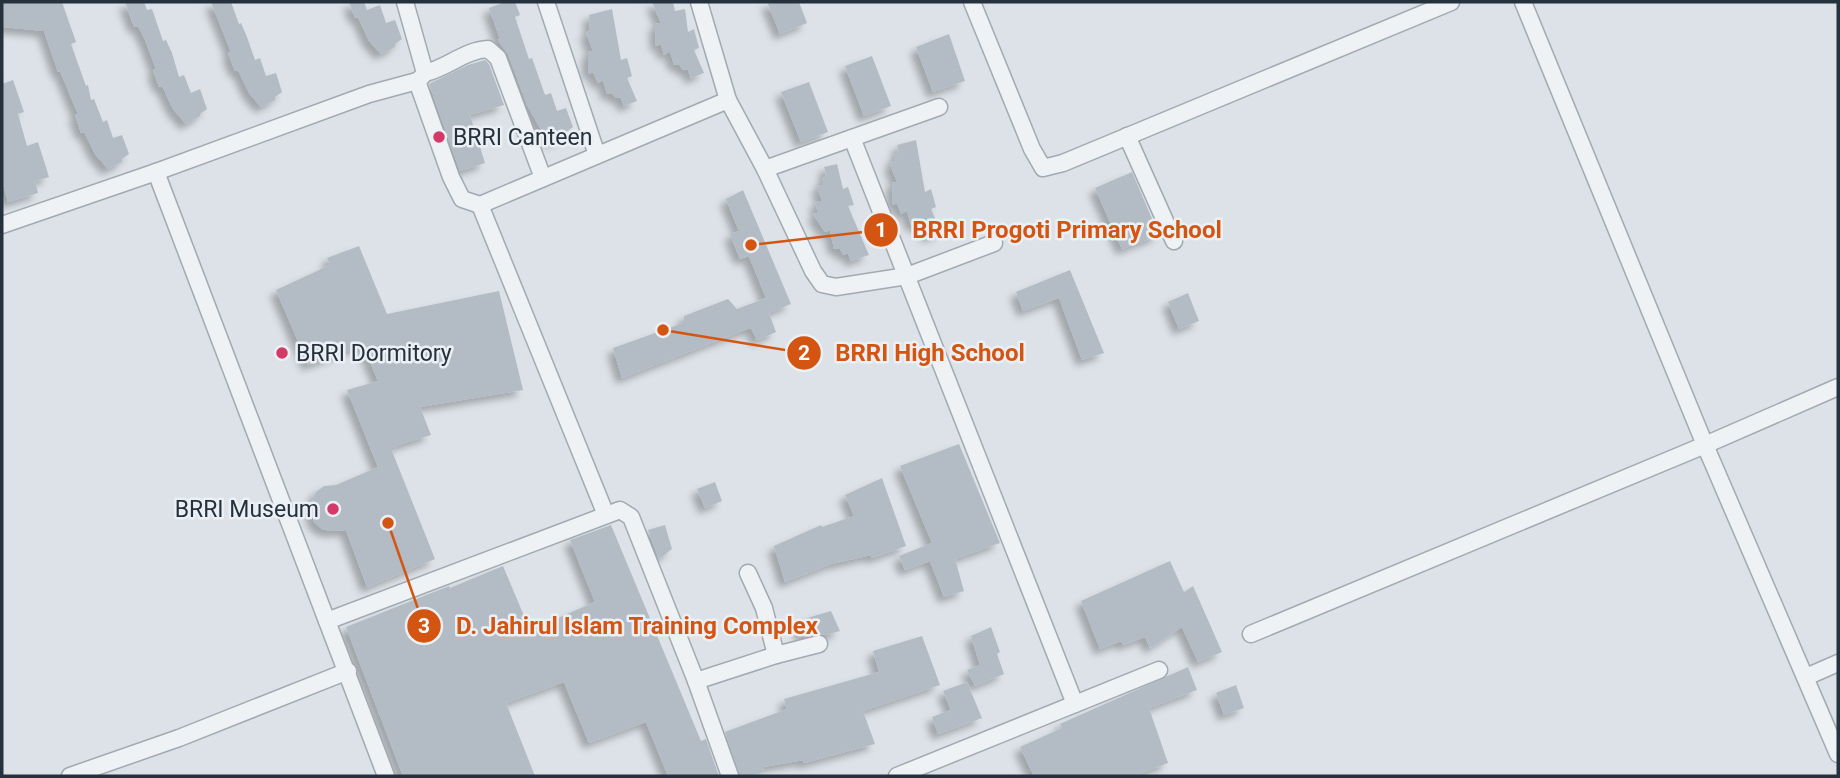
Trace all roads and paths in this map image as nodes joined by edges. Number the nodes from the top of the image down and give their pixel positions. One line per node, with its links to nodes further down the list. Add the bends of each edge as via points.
1 (405, 2): 7 (street)
2 (546, 2): 12 (street)
3 (699, 2): 8 (street)
4 (972, 2): 10 (street, via 1044,168)
5 (1451, 2): 10 (street)
6 (1523, 2): 22 (street)
7 (421, 77): 14 (street); 15 (street, via 488,49 498,58); 16 (street, via 451,177 462,199)
8 (729, 100): 12 (street); 13 (street)
9 (939, 107): 11 (street)
10 (1127, 136): 18 (street)
11 (852, 138): 13 (street); 20 (street)
12 (597, 155): 15 (street)
13 (765, 169): 20 (street, via 822,284 836,287)
14 (156, 172): 17 (street); 25 (street)
15 (543, 178): 16 (street)
16 (480, 205): 23 (street)
17 (2, 226)
18 (1174, 241)
19 (994, 243): 20 (street)
20 (907, 276): 34 (street)
21 (1838, 387): 22 (street)
22 (1705, 445): 26 (street); 32 (street)
23 (606, 515): 25 (street); 33 (street, via 620,510 631,517)
24 (748, 573): 28 (street, via 764,608)
25 (327, 621): 31 (street)
26 (1251, 634)
27 (819, 644): 28 (street)
28 (776, 655): 33 (street)
29 (1838, 663): 32 (street)
30 (1159, 670): 34 (street)
31 (348, 671): 36 (street); 37 (street)
32 (1806, 677): 35 (street)
33 (696, 681): 38 (street)
34 (1075, 704): 39 (street)
35 (1838, 754)
36 (70, 776)
37 (386, 776)
38 (730, 776)
39 (901, 776)

